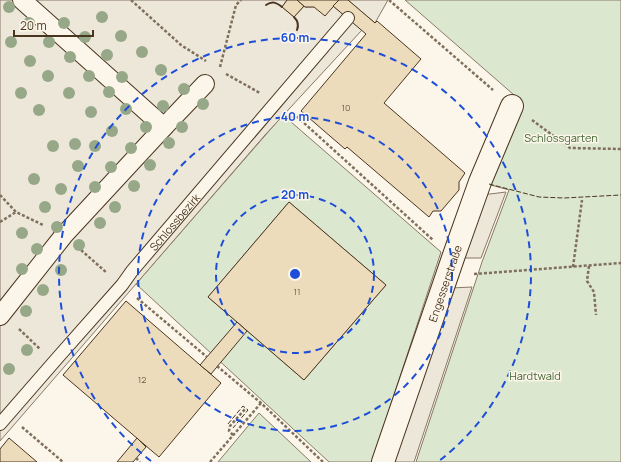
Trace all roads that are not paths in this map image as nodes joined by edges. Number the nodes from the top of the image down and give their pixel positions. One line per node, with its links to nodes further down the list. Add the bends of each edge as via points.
1 (22, 0): 5 (street)
2 (348, 18): 7 (lane, Schlossbezirk, via 122,285)
3 (205, 84): 5 (street)
4 (512, 106): 8 (street, Engesserstraße, via 480,182)
5 (164, 127): 6 (street, via 64,235)
6 (1, 315)
7 (4, 419)
8 (383, 462)

